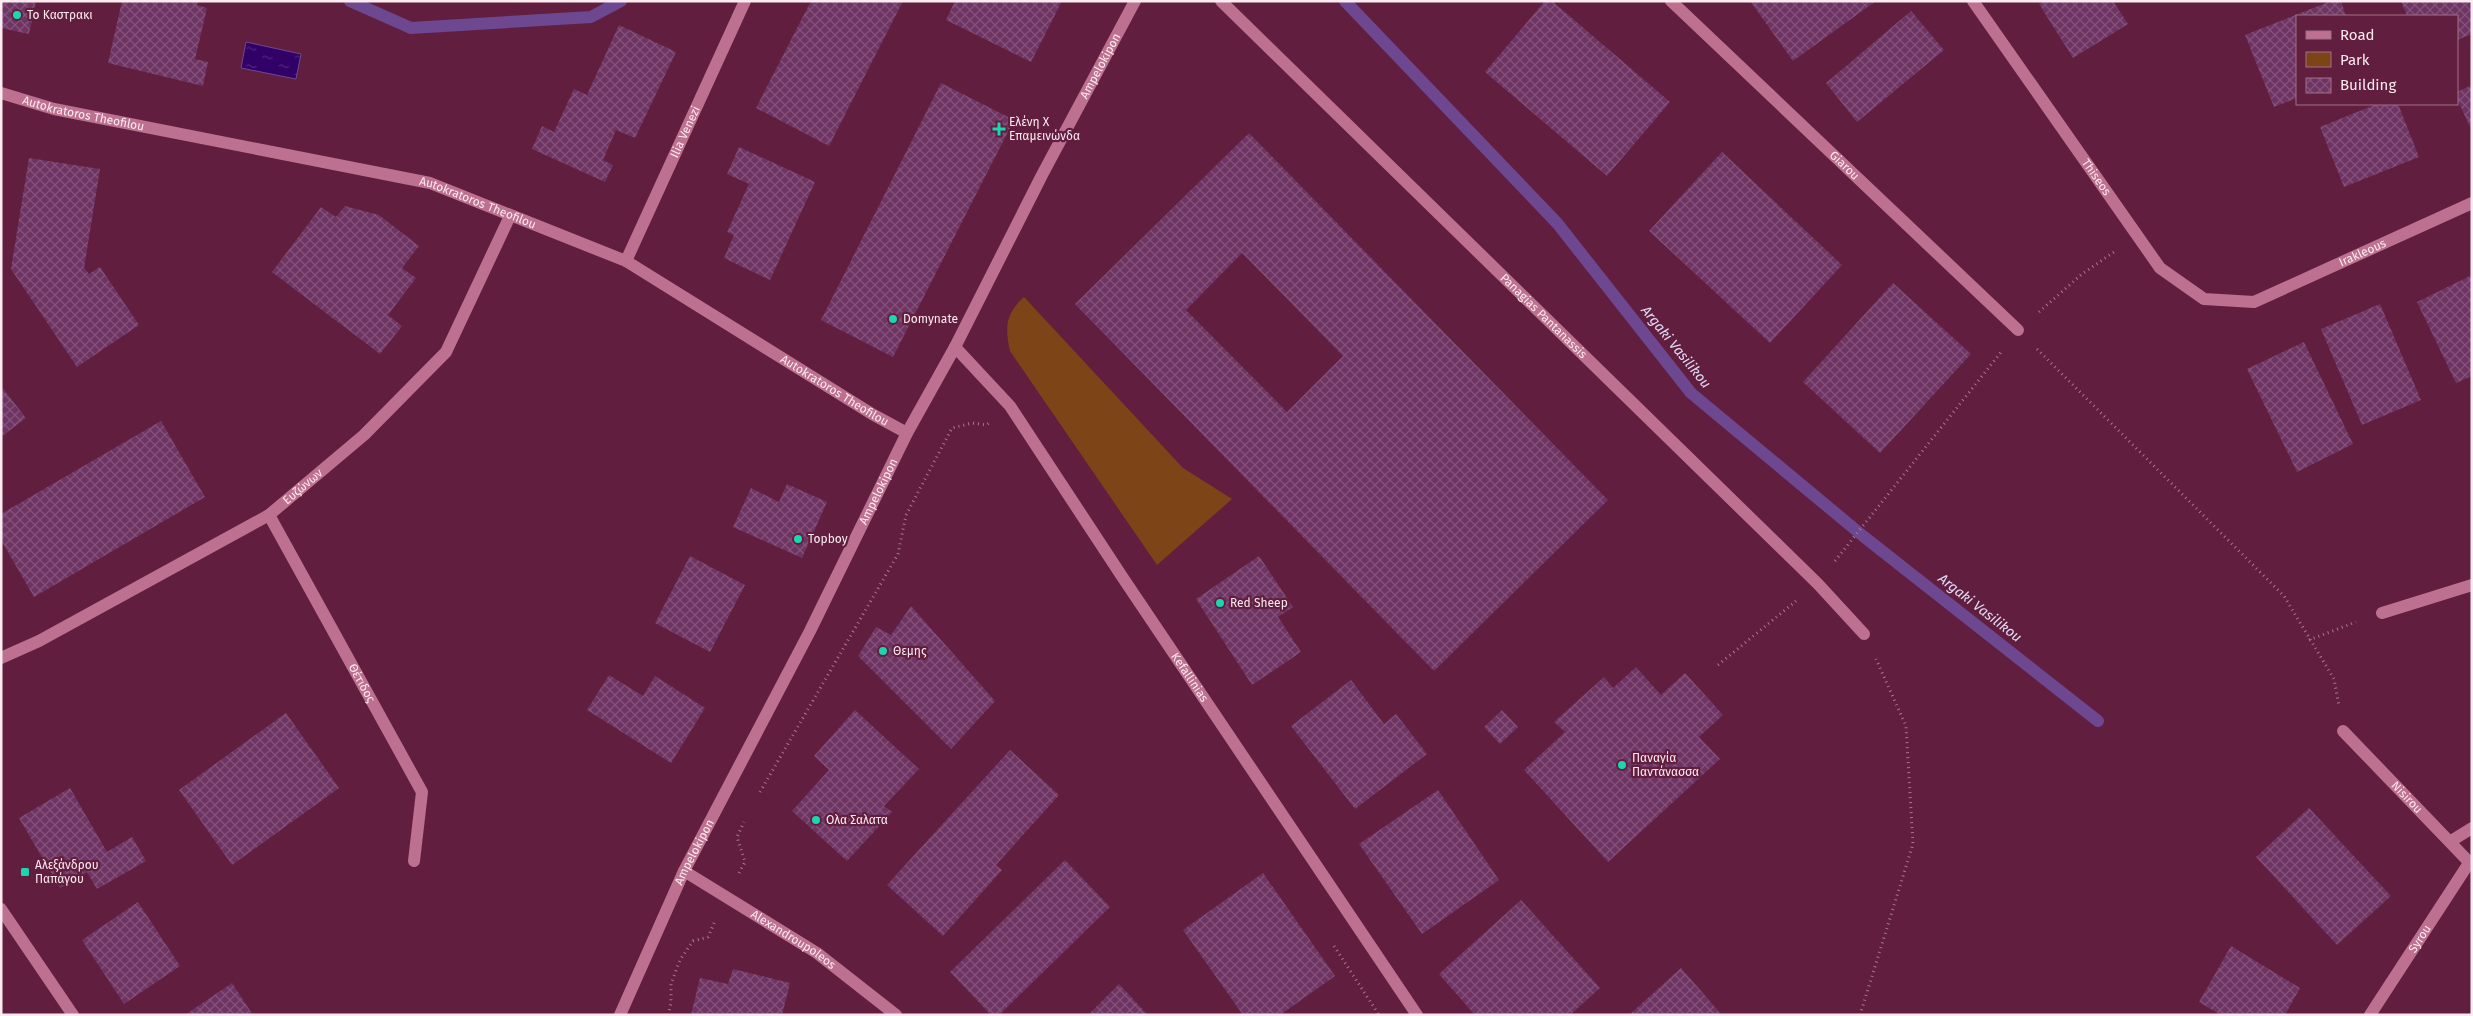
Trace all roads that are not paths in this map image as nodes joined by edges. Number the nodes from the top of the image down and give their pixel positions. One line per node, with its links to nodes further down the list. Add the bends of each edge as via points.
1 (745, 1): 9 (street, Ilia Venezi)
2 (1135, 1): 12 (street, Ampelokipon)
3 (1221, 1): 17 (street, Panagias Pantanassis, via 1818,584)
4 (1671, 1): 11 (street, Giarou)
5 (1973, 1): 10 (street, Thiseos, via 2160,268 2204,299)
6 (1, 93): 8 (street, Autokratoros Theofilou, via 54,109 430,183)
7 (2472, 203): 10 (street, Irakleous)
8 (510, 216): 9 (street, Autokratoros Theofilou); 14 (street, Ευζώνων, via 446,352 364,435)
9 (626, 261): 13 (street, Autokratoros Theofilou)
10 (2254, 302)
11 (2018, 330)
12 (955, 346): 13 (street, Ampelokipon); 29 (street, Kefallinias, via 1010,406)
13 (908, 434): 24 (street, Ampelokipon, via 810,631)
14 (269, 515): 18 (street, Ευζώνων); 22 (street, Θέτιδος, via 422,792)
15 (2472, 585): 16 (street)
16 (2382, 612)
17 (1864, 634)
18 (1, 658)
19 (2343, 731): 21 (street, Nisirou)
20 (2472, 828): 21 (street)
21 (2451, 841): 23 (street, Nisirou)
22 (414, 861)
23 (2470, 864): 30 (street, Syrou)
24 (684, 871): 27 (street, Ampelokipon); 28 (street, Alexandroupoleos, via 817,953)
25 (1, 909): 26 (street)
26 (72, 1015)
27 (620, 1015)
28 (896, 1015)
29 (1417, 1015)
30 (2370, 1015)

